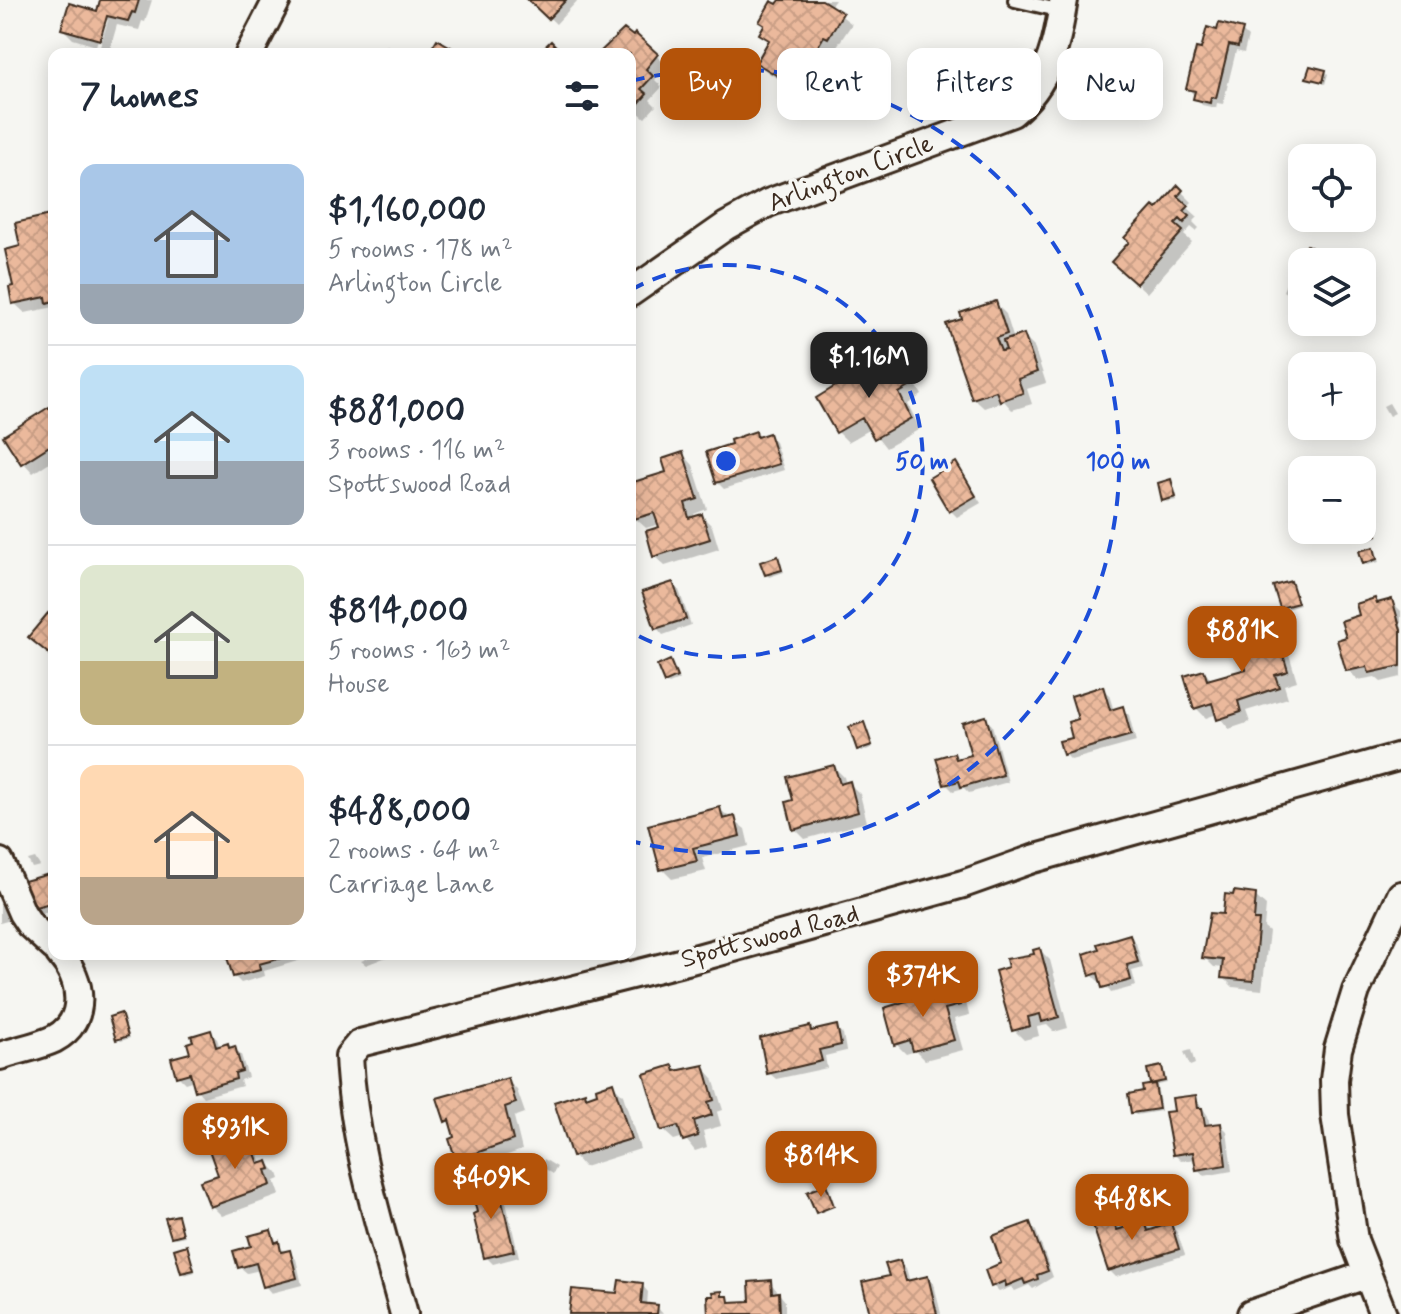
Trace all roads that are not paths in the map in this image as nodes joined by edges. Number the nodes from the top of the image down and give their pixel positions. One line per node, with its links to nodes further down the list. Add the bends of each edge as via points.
1 (277, 0): 4 (street)
2 (1015, 0): 3 (lane)
3 (1063, 6): 5 (street, Arlington Circle, via 1041,83 1012,113 768,203)
4 (252, 48)
5 (636, 289)
6 (1401, 756): 13 (street, Spottswood Road, via 703,956 360,1043 349,1056 351,1101)
7 (0, 862): 9 (street, via 22,913)
8 (1401, 895): 12 (street, via 1356,991 1334,1080 1354,1240)
9 (48, 942)
10 (64, 960): 11 (street, via 80,994 72,1024 51,1040)
11 (0, 1056)
12 (1366, 1275): 14 (street); 15 (street)
13 (404, 1314)
14 (1251, 1314)
15 (1383, 1314)

